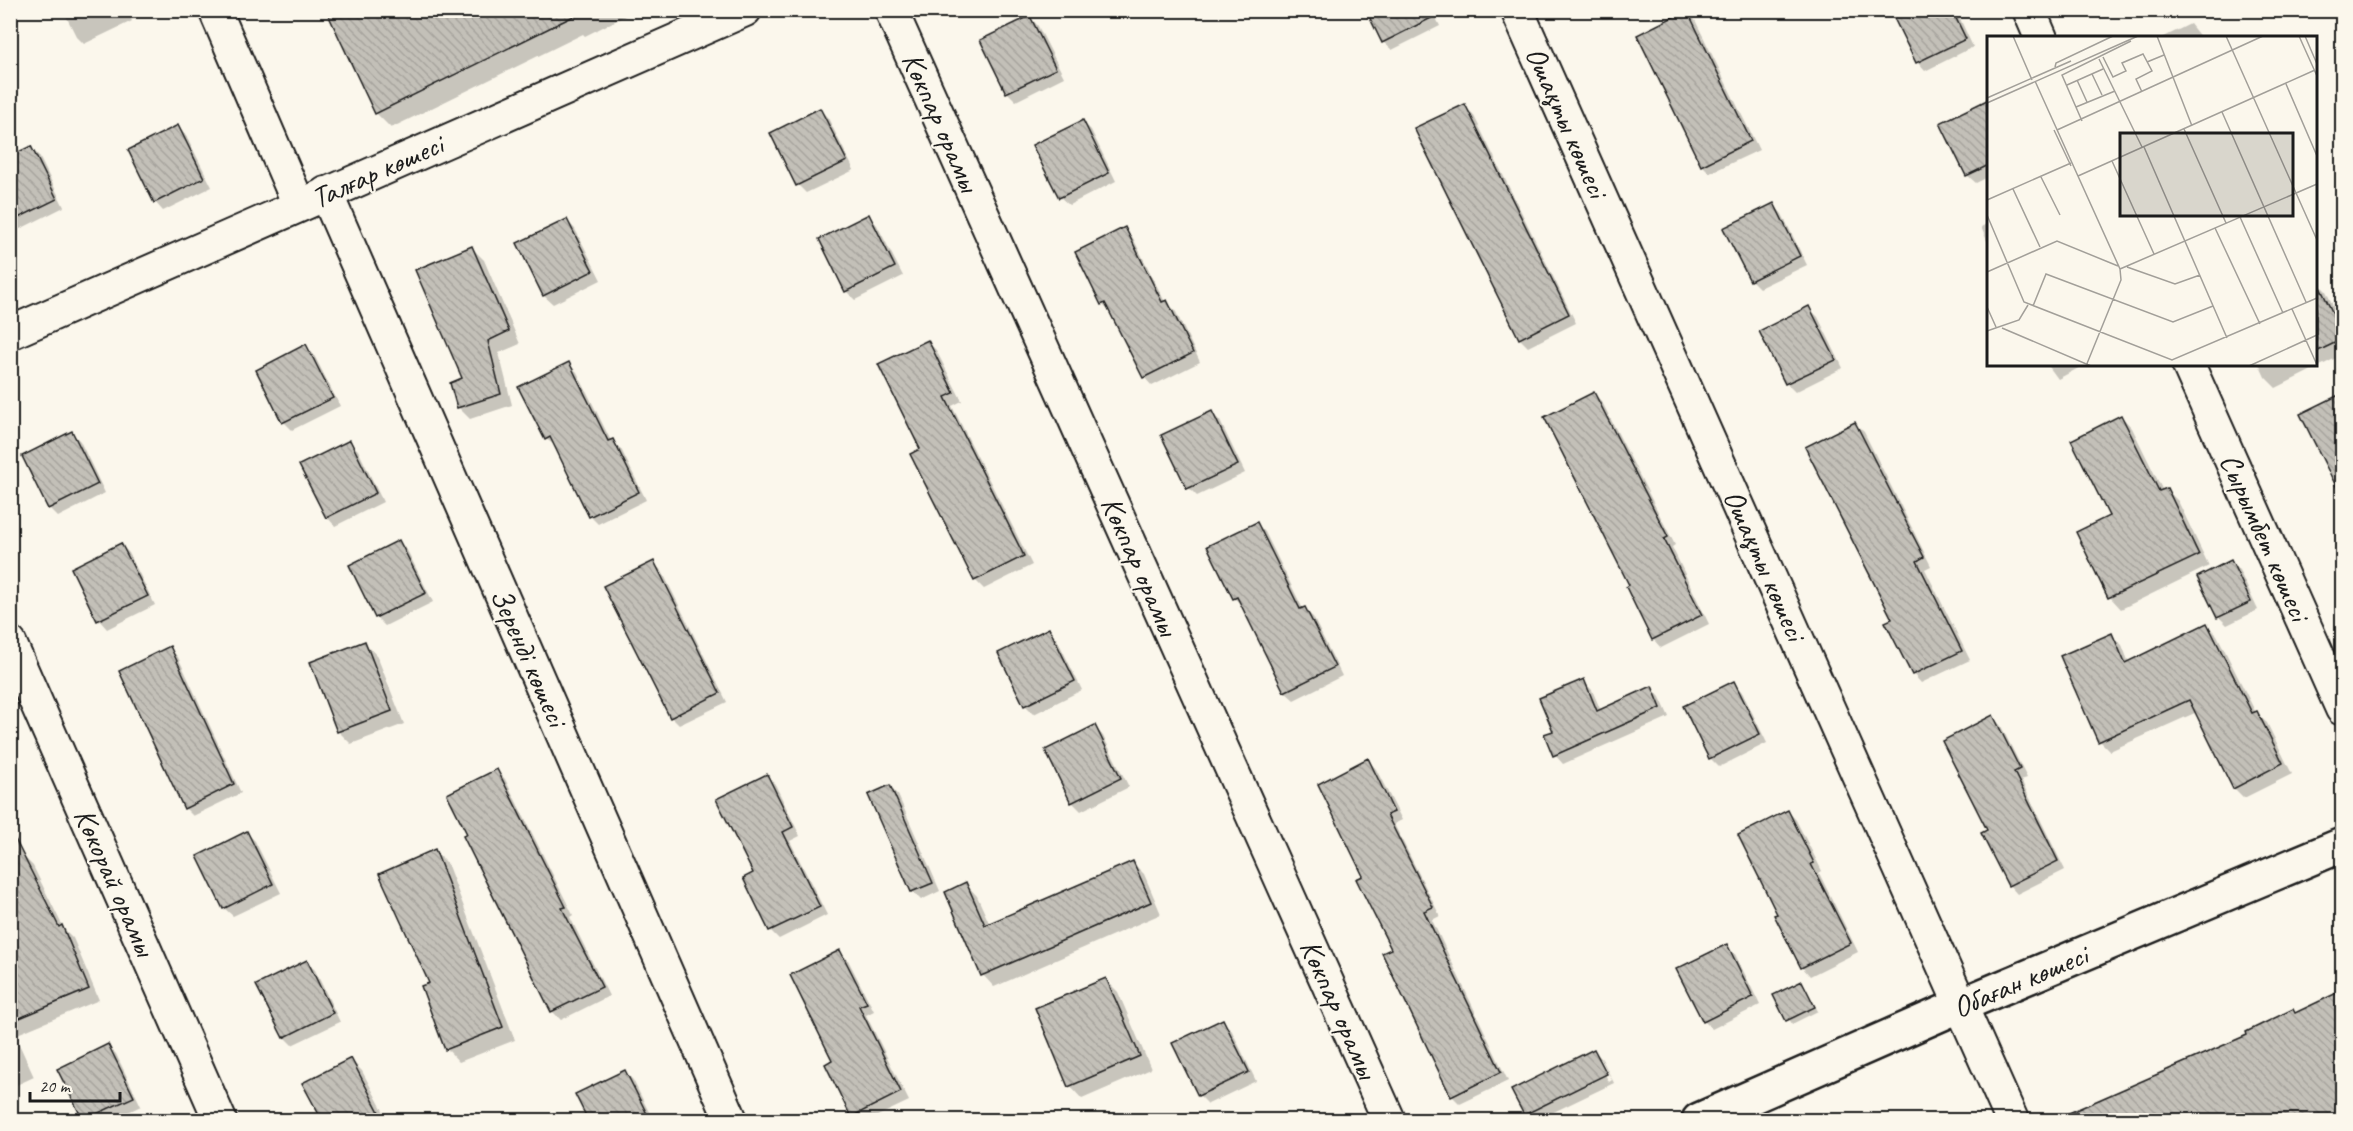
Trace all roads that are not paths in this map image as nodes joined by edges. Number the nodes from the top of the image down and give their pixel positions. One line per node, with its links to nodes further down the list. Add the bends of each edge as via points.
1 (215, 10): 7 (street, Зеренді көшесі)
2 (745, 10): 7 (street, Талғар көшесі)
3 (891, 10): 16 (street, Көкпар орамы)
4 (1517, 10): 13 (street, Ошақты көшесі)
5 (2029, 10): 6 (street)
6 (2040, 36)
7 (313, 199): 8 (street, Талғар көшесі); 15 (street, Зеренді көшесі)
8 (10, 333)
9 (2189, 366): 11 (street, Сырымбет көшесі)
10 (10, 643): 14 (street, Көкорай орамы)
11 (2343, 709)
12 (2343, 845): 13 (street, Обаған көшесі)
13 (1961, 1005): 17 (street, Обаған көшесі); 18 (street, Ошақты көшесі)
14 (220, 1120)
15 (731, 1120)
16 (1389, 1120)
17 (1699, 1120)
18 (2012, 1120)

